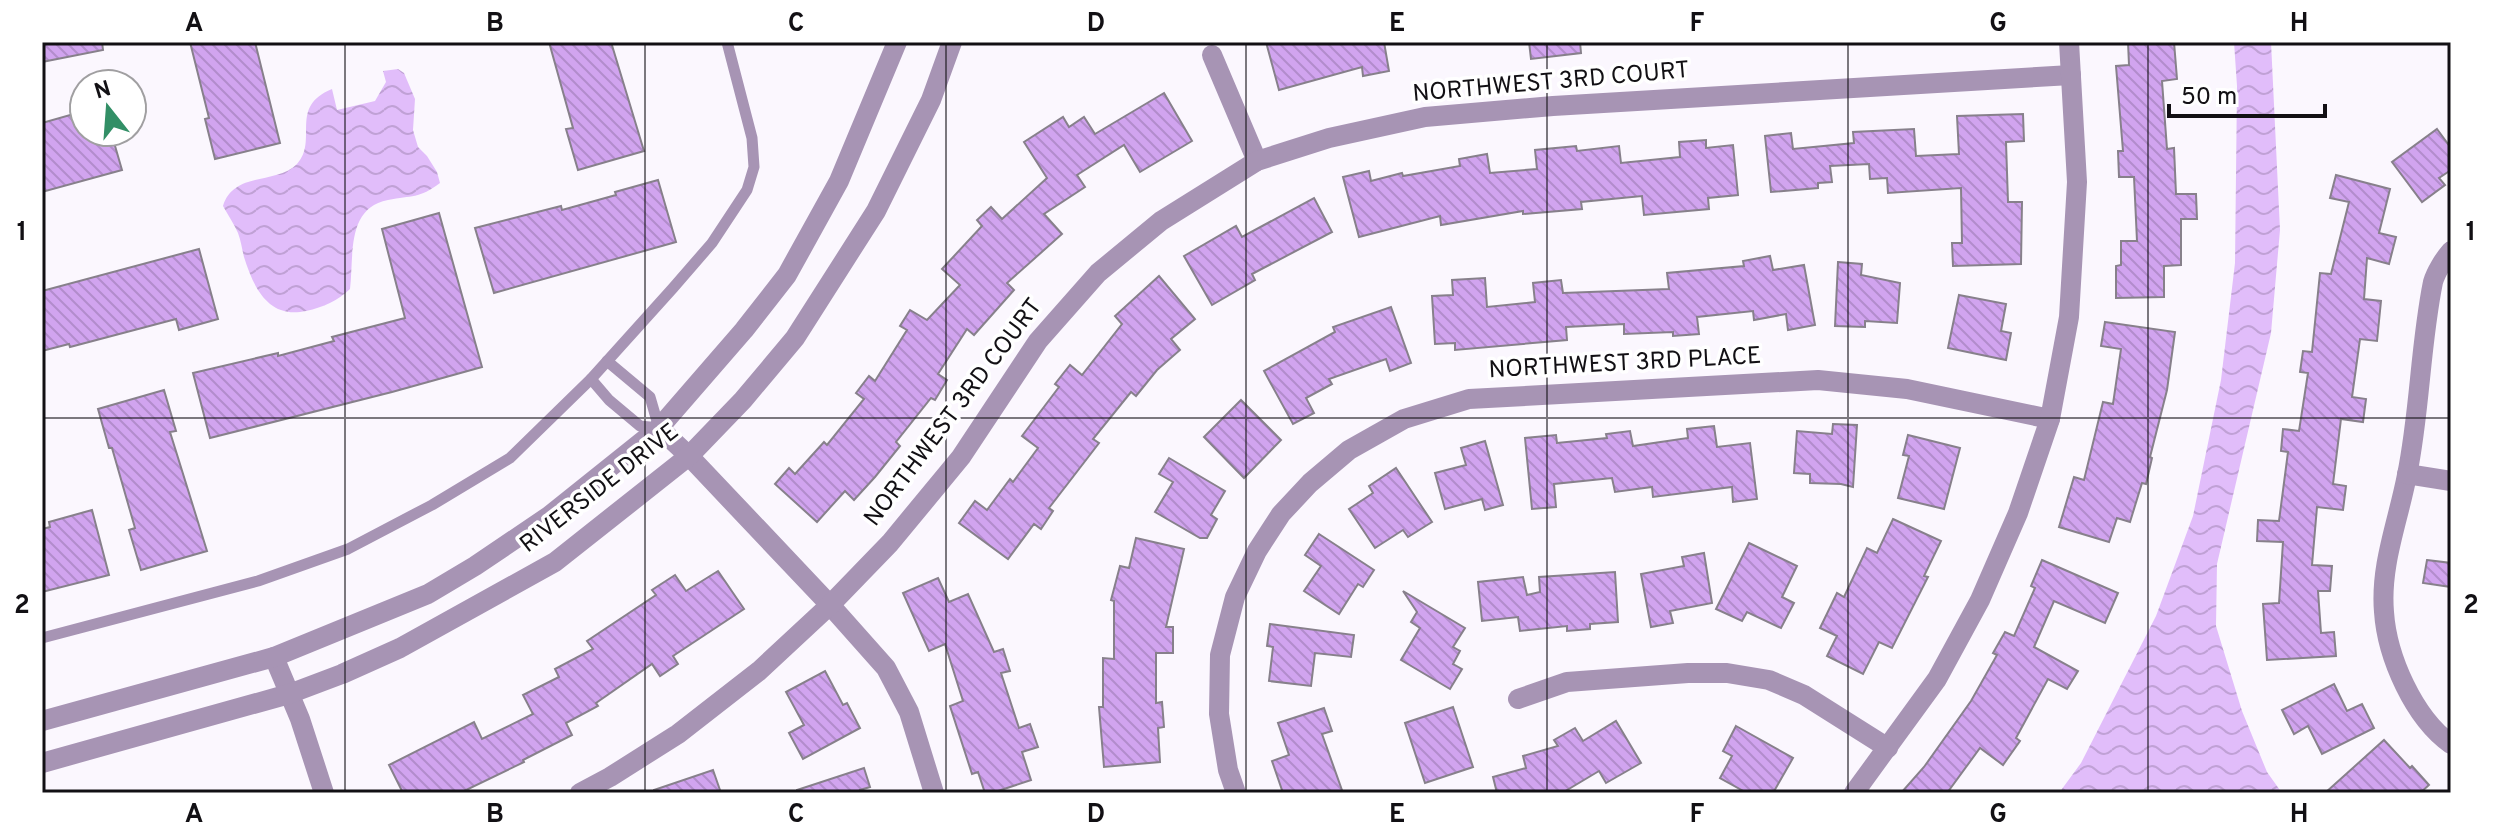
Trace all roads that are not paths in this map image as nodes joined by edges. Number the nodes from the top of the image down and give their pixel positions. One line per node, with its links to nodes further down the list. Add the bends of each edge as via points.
1 (727, 42): 9 (lane, via 752,138 754,167 747,190 712,243)
2 (897, 42): 12 (street, RIVERSIDE DRIVE, via 839,181 787,275)
3 (952, 42): 13 (street, RIVERSIDE DRIVE, via 931,100 876,211 836,275 795,338)
4 (2069, 42): 6 (street)
5 (1212, 55): 7 (street)
6 (2071, 75): 7 (street, NORTHWEST 3RD COURT, via 1425,117 1329,138); 11 (street, via 2077,182 2070,302)
7 (1257, 161): 16 (street, NORTHWEST 3RD COURT, via 1161,221 1098,273 1038,341 961,457)
8 (2451, 251): 14 (street, via 2434,279)
9 (607, 361): 10 (lane); 12 (lane, via 650,397)
10 (591, 379): 12 (lane, via 640,426); 17 (lane, via 510,458 348,549 258,581)
11 (2050, 419): 23 (street, via 2018,513 1980,600 1937,679); 29 (street, NORTHWEST 3RD PLACE, via 1907,389 1818,380 1469,399 1404,419 1349,450 1310,483 1281,514 1235,597 1220,655 1219,714)
12 (659, 428): 13 (street); 18 (street, RIVERSIDE DRIVE, via 549,516 428,594)
13 (689, 456): 16 (street); 19 (street, RIVERSIDE DRIVE, via 555,562 400,648)
14 (2407, 474): 15 (street); 22 (street, via 2384,569 2384,614 2393,657 2411,699)
15 (2451, 481)
16 (830, 605): 25 (street, NORTHWEST 3RD COURT, via 759,671); 28 (street, via 886,668 909,712)
17 (42, 638)
18 (274, 657): 19 (street); 21 (street, RIVERSIDE DRIVE)
19 (289, 694): 24 (street, RIVERSIDE DRIVE); 26 (street)
20 (1518, 699): 23 (street, via 1567,682 1727,673 1769,680 1804,695)
21 (42, 721)
22 (2446, 741)
23 (1888, 748): 30 (street)
24 (42, 763)
25 (614, 785): 27 (street, NORTHWEST 3RD COURT)
26 (324, 793)
27 (580, 793)
28 (934, 793)
29 (1236, 793)
30 (1854, 793)

